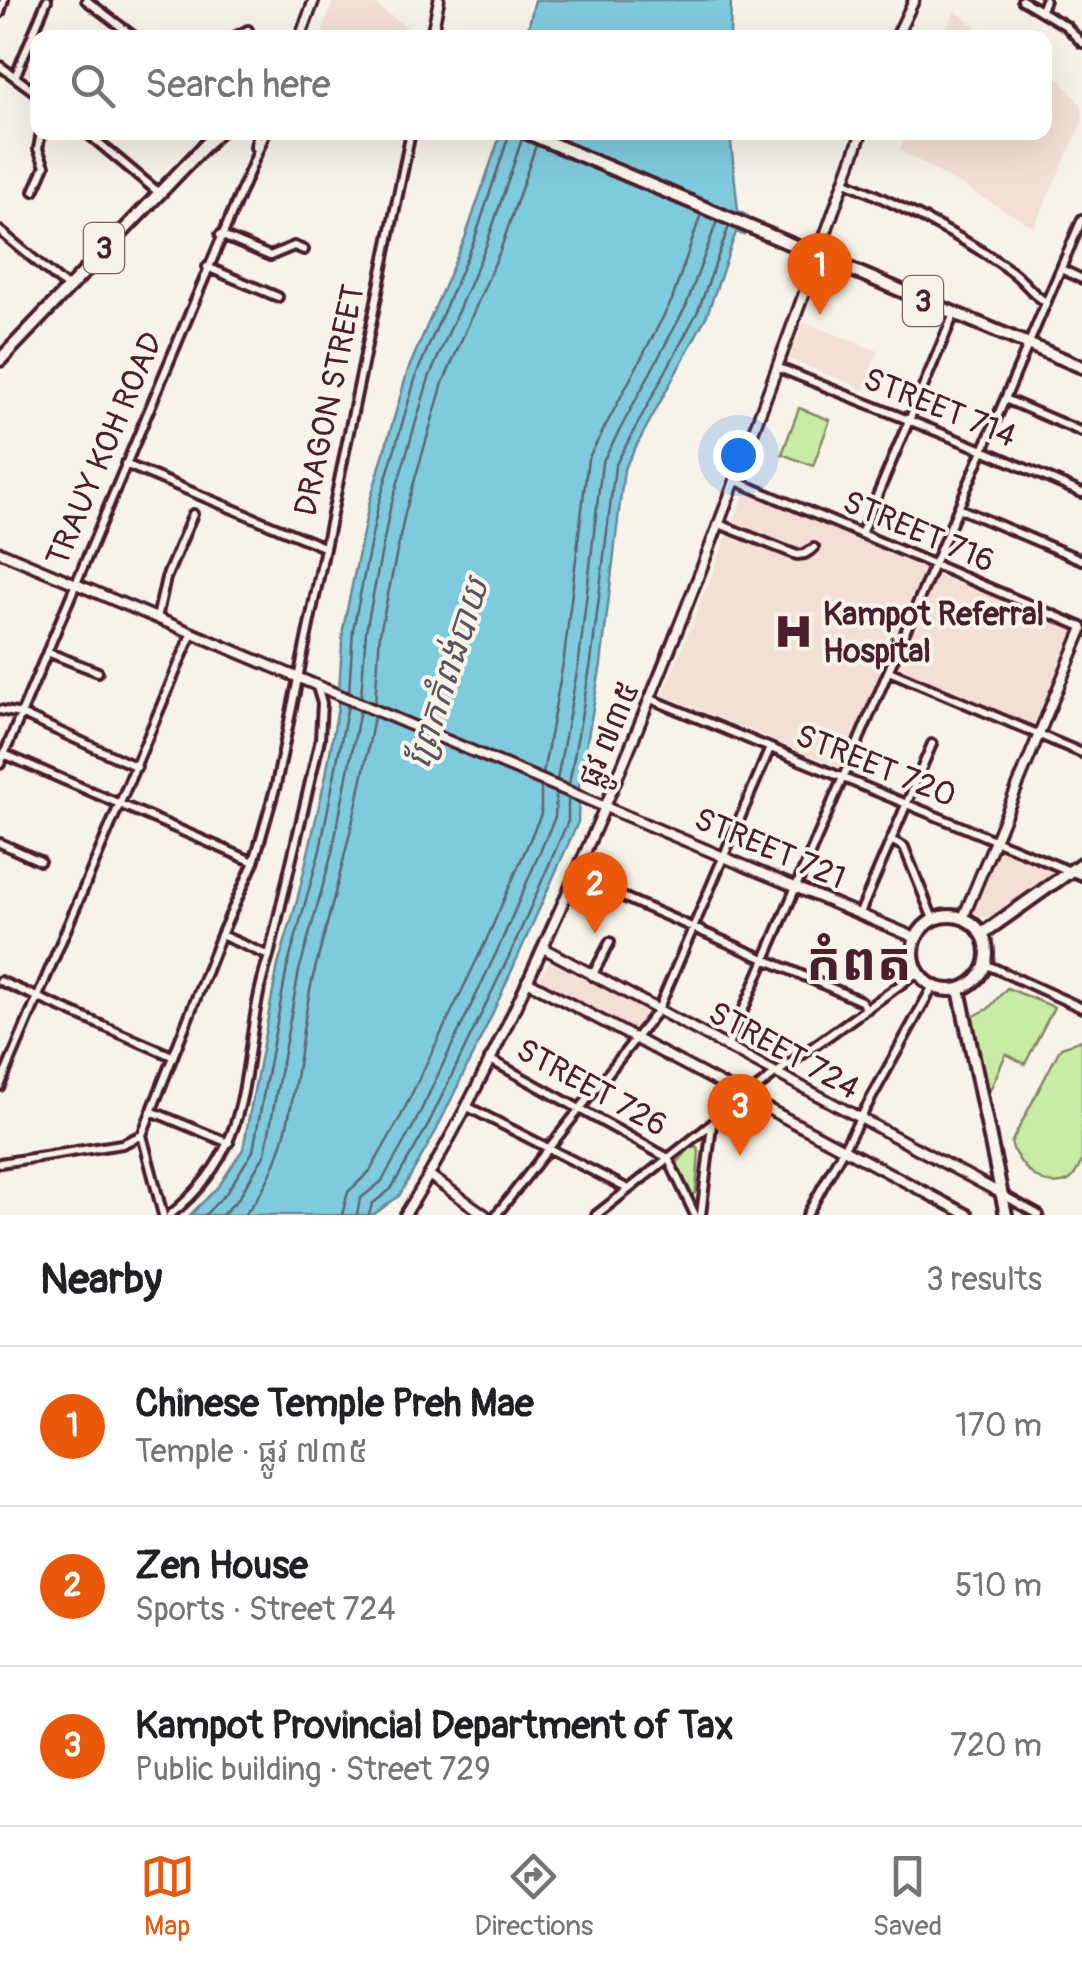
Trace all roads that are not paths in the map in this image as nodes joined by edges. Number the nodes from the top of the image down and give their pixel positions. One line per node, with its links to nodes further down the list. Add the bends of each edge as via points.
1 (4, 0): 10 (street)
2 (47, 0): 11 (street)
3 (86, 0): 12 (street)
4 (314, 0): 13 (street)
5 (439, 0): 14 (street)
6 (914, 0): 15 (street)
7 (1022, 0): 9 (street)
8 (1045, 0): 9 (street)
9 (1041, 10): 17 (street)
10 (0, 13)
11 (35, 30)
12 (125, 30)
13 (303, 30)
14 (433, 30)
15 (900, 30)
16 (30, 41): 19 (street)
17 (1082, 43)
18 (0, 66): 19 (street)
19 (15, 77): 20 (street)
20 (30, 88)
21 (40, 140): 31 (street, via 45,166)
22 (96, 140): 32 (street)
23 (213, 140): 32 (main road, 3)
24 (256, 140): 29 (street)
25 (261, 140): 29 (street)
26 (409, 140): 60 (street, DRAGON STREET)
27 (544, 140): 37 (main road, 3)
28 (859, 140): 30 (street, ផ្លូវ ៧៣៥)
29 (254, 153): 35 (street, TRAUY KOH ROAD)
30 (844, 181): 37 (street, ផ្លូវ ៧៣៥); 43 (street, via 1012,272)
31 (34, 191)
32 (158, 192): 41 (main road, 3)
33 (1082, 219): 39 (street)
34 (0, 231): 41 (street)
35 (220, 235): 36 (street, via 270,256 294,246); 38 (street, TRAUY KOH ROAD)
36 (304, 250)
37 (818, 256): 44 (main road, 3); 48 (street, ផ្លូវ ៧៣៥)
38 (207, 267): 42 (street); 53 (street, TRAUY KOH ROAD)
39 (1061, 269): 40 (street); 43 (street)
40 (1082, 279)
41 (67, 287): 46 (main road, 3)
42 (278, 297)
43 (1046, 302): 45 (street)
44 (954, 314): 45 (main road, 3); 50 (street)
45 (1027, 343): 47 (main road, 3); 49 (street)
46 (0, 360)
47 (1082, 367)
48 (779, 368): 50 (street, STREET 714); 54 (street, ផ្លូវ ៧៣៥)
49 (1004, 398): 51 (street); 52 (street)
50 (910, 421): 52 (street, STREET 714); 59 (street)
51 (1082, 432)
52 (982, 450): 55 (street, STREET 714); 56 (street)
53 (125, 464): 60 (street); 65 (street, TRAUY KOH ROAD)
54 (736, 481): 58 (street, ផ្លូវ ៧៣៥); 59 (street, STREET 716)
55 (1082, 494)
56 (958, 508): 63 (street); 64 (street)
57 (192, 514): 66 (street)
58 (719, 524): 61 (street, via 798,555); 74 (street, ផ្លូវ ៧៣៥)
59 (861, 534): 64 (street, STREET 716)
60 (324, 547): 72 (street, DRAGON STREET)
61 (814, 548)
62 (0, 552): 65 (street, STREET 721)
63 (1082, 560)
64 (934, 565): 67 (street, STREET 716); 70 (street)
65 (75, 583): 66 (street, STREET 721); 69 (street, TRAUY KOH ROAD)
66 (157, 618): 68 (street, STREET 721)
67 (1082, 629): 77 (street)
68 (192, 633): 72 (street, STREET 721); 83 (street)
69 (47, 652): 71 (street); 76 (street, TRAUY KOH ROAD)
70 (888, 671): 77 (street); 84 (street)
71 (98, 672)
72 (298, 678): 73 (street, STREET 721); 93 (street, DRAGON STREET)
73 (320, 688): 87 (street, STREET 721); 108 (street, via 320,739)
74 (651, 698): 79 (street, STREET 720); 87 (street, ផ្លូវ ៧៣៥)
75 (0, 710): 76 (street)
76 (21, 714): 81 (street, TRAUY KOH ROAD); 83 (street)
77 (1037, 734): 80 (street); 89 (street)
78 (932, 744): 86 (street)
79 (770, 748): 84 (street, STREET 720); 91 (street)
80 (1082, 753)
81 (4, 754): 82 (street, TRAUY KOH ROAD); 85 (street)
82 (0, 764)
83 (137, 766): 85 (street)
84 (841, 778): 86 (street, STREET 720); 98 (street)
85 (120, 805): 93 (street); 117 (street)
86 (906, 805): 88 (street); 89 (street, STREET 720)
87 (606, 806): 91 (street, STREET 721); 96 (street, ផ្លូវ ៧៣៥)
88 (890, 840): 99 (street); 101 (street, via 904,847)
89 (993, 840): 95 (street, STREET 720); 100 (street)
90 (0, 843): 92 (street)
91 (725, 856): 98 (street, STREET 721); 102 (street)
92 (40, 861)
93 (254, 862): 104 (street, DRAGON STREET)
94 (1082, 863): 95 (main road)
95 (1070, 872): 97 (street, STREET 720); 103 (main road)
96 (574, 876): 102 (street); 107 (street, ផ្លូវ ៧៣៥)
97 (1082, 876)
98 (797, 886): 99 (street, STREET 721); 109 (street)
99 (860, 913): 105 (street, STREET 721)
100 (963, 918): 101 (main road); 103 (main road)
101 (933, 920): 105 (main road)
102 (694, 930): 109 (street); 120 (street)
103 (982, 934): 110 (main road)
104 (221, 936): 108 (street); 123 (street, DRAGON STREET)
105 (916, 938): 111 (main road)
106 (610, 942): 112 (street)
107 (543, 948): 112 (street, STREET 724); 114 (street, ផ្លូវ ៧៣៥)
108 (269, 956): 135 (street)
109 (765, 960): 119 (street); 122 (street)
110 (985, 964): 116 (main road); 118 (street)
111 (918, 972): 115 (main road); 119 (street)
112 (592, 976): 120 (street, STREET 724)
113 (0, 980): 117 (street)
114 (527, 981): 121 (street); 124 (street, ផ្លូវ ៧៣៥)
115 (932, 986): 116 (main road); 132 (street)
116 (959, 989): 142 (main road)
117 (37, 997): 123 (street); 125 (street)
118 (1082, 1008)
119 (867, 1009): 126 (street)
120 (658, 1010): 121 (street); 122 (street, STREET 724)
121 (636, 1039): 128 (street); 130 (street)
122 (727, 1048): 126 (street, STREET 724)
123 (172, 1056): 131 (street, DRAGON STREET)
124 (489, 1059): 129 (street, ផ្លូវ ៧៣៥); 130 (street, STREET 726)
125 (3, 1072): 127 (street)
126 (775, 1074): 128 (street); 132 (street, STREET 724)
127 (0, 1086)
128 (746, 1098): 133 (street); 137 (street)
129 (466, 1106): 136 (street); 140 (street, ផ្លូវ ៧៣៥)
130 (580, 1108): 136 (street); 138 (street, STREET 726)
131 (151, 1111): 134 (street, DRAGON STREET); 135 (street)
132 (857, 1119): 137 (street); 142 (street, STREET 724)
133 (712, 1124): 138 (street); 148 (street)
134 (142, 1136): 139 (street); 143 (street)
135 (230, 1143): 143 (street, via 208,1179)
136 (549, 1147): 141 (street); 146 (street)
137 (841, 1149): 149 (street); 150 (street)
138 (668, 1158): 141 (street); 148 (street, STREET 726)
139 (0, 1163)
140 (429, 1175): 144 (street, ផ្លូវ ៧៣៥); 145 (street)
141 (628, 1189): 147 (street)
142 (1002, 1194): 151 (main road); 152 (street)
143 (167, 1215)
144 (406, 1215)
145 (486, 1215)
146 (496, 1215)
147 (596, 1215)
148 (698, 1215)
149 (807, 1215)
150 (968, 1215)
151 (1006, 1215)
152 (1038, 1215)

